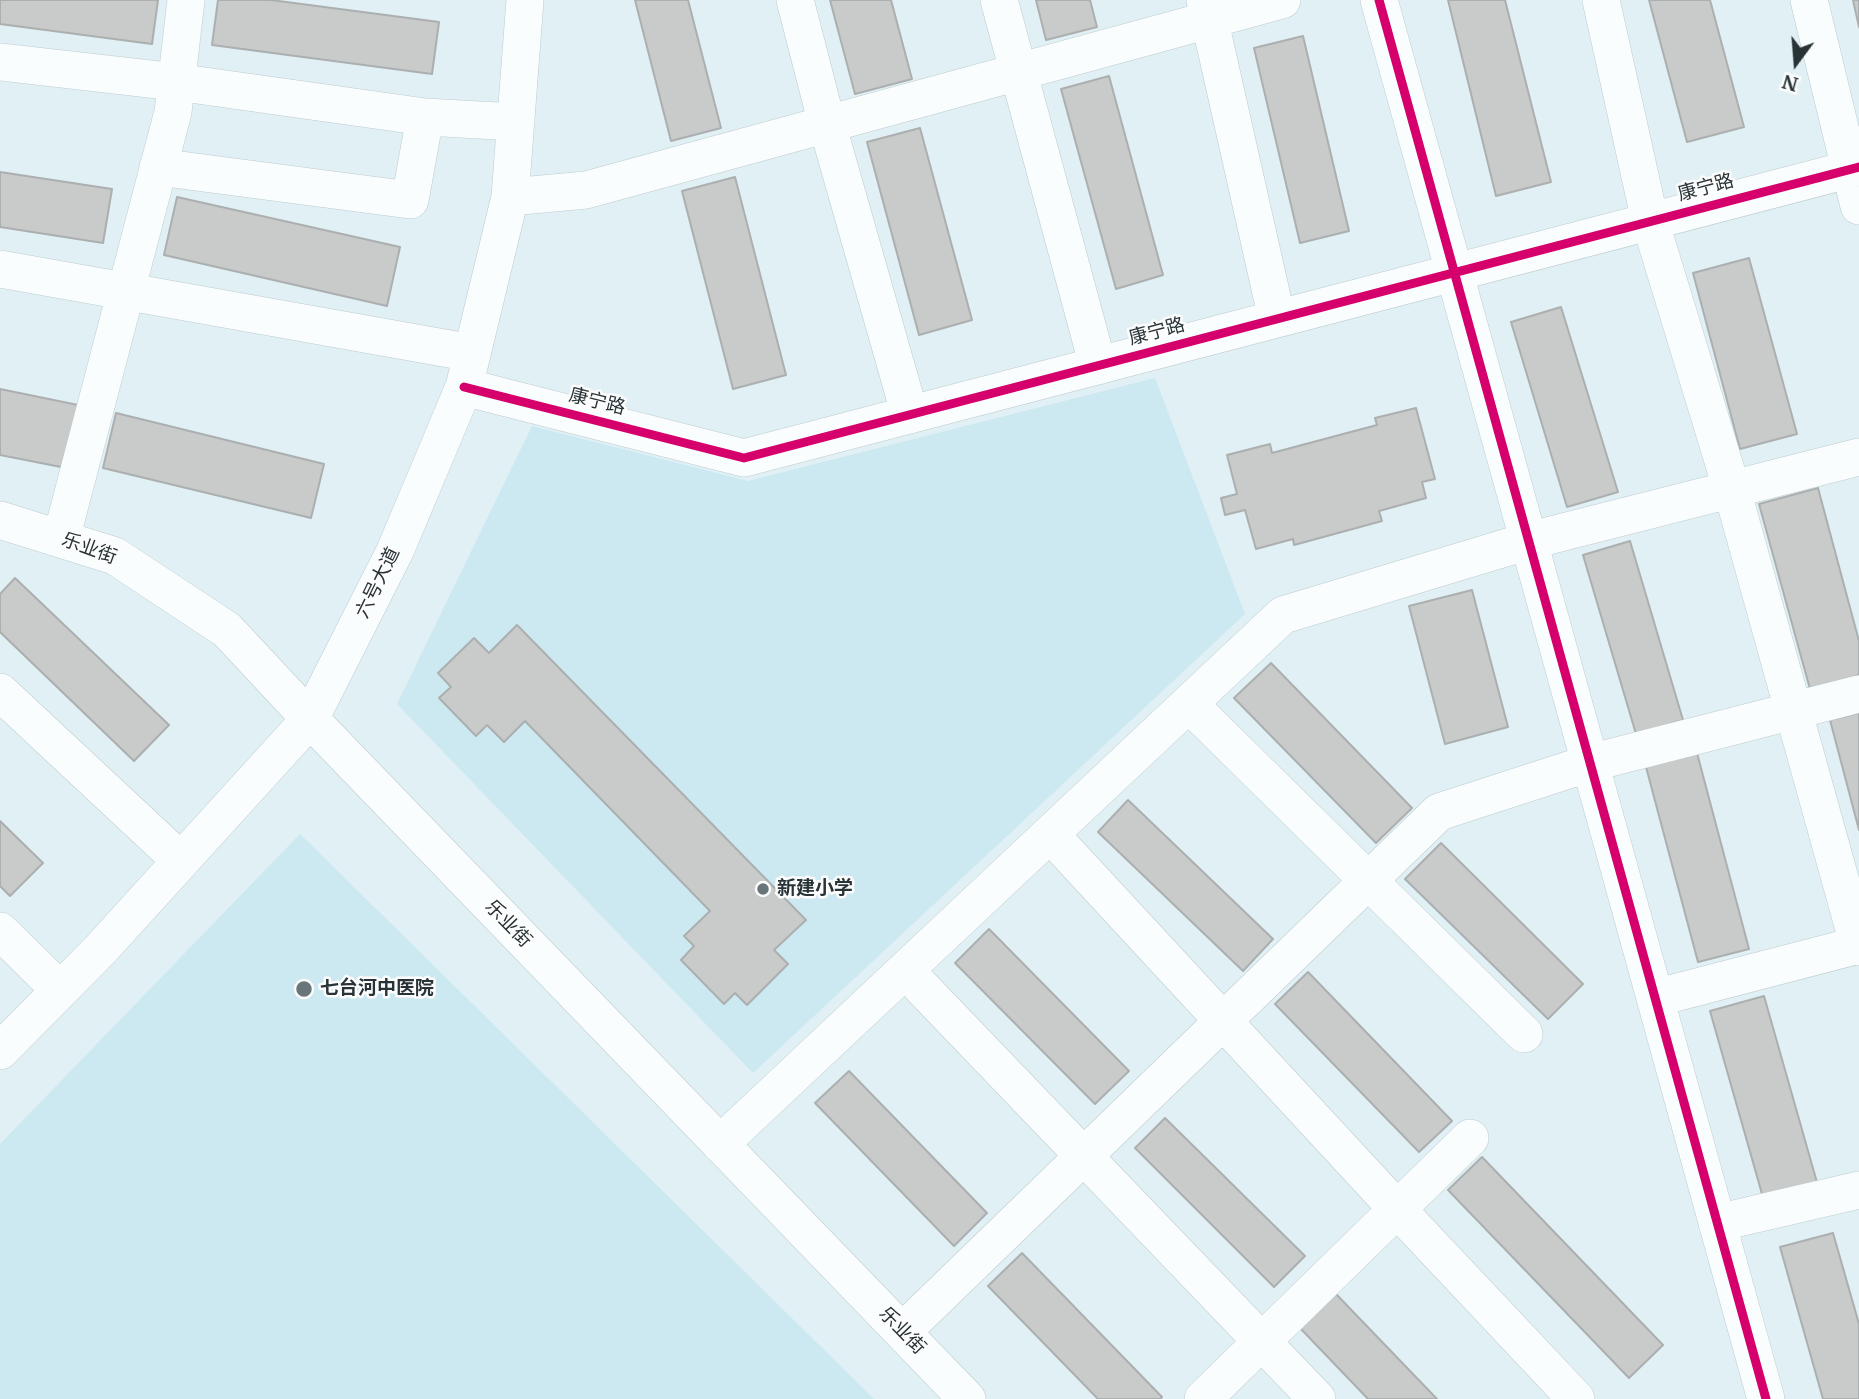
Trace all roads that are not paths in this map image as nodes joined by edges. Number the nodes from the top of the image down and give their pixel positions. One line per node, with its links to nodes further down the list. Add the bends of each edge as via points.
1 (186, 0): 12 (street)
2 (525, 0): 14 (street, 六号大道)
3 (795, 0): 15 (street)
4 (999, 0): 11 (street)
5 (1282, 0): 9 (street)
6 (1379, 0): 22 (street)
7 (1601, 0): 20 (street)
8 (1809, 0): 17 (street)
9 (1208, 10): 11 (street); 24 (street)
10 (0, 62): 12 (street)
11 (1017, 72): 15 (street); 25 (street)
12 (176, 82): 13 (street); 16 (street)
13 (425, 117): 14 (street); 16 (street, via 410,200)
14 (516, 122): 18 (street, 六号大道)
15 (827, 124): 18 (street, via 586,190); 27 (street)
16 (158, 167): 23 (street)
17 (1854, 168): 19 (street); 20 (street, 康宁路)
18 (510, 197): 26 (street, 六号大道)
19 (1859, 206)
20 (1650, 221): 22 (street, 康宁路); 29 (street)
21 (0, 269): 23 (street, 康宁路)
22 (1454, 272): 24 (street, 康宁路); 32 (street)
23 (126, 291): 26 (street, 康宁路); 31 (street)
24 (1277, 319): 25 (street, 康宁路)
25 (1098, 366): 27 (street, 康宁路)
26 (468, 370): 27 (street, 康宁路, via 744,458); 37 (street, 六号大道, via 395,551)
27 (910, 415)
28 (1859, 457): 29 (street)
29 (1732, 490): 32 (street); 36 (street)
30 (0, 520): 31 (street, 乐业街)
31 (61, 539): 37 (street, 乐业街, via 115,556 227,630)
32 (1528, 541): 35 (street, via 1283,615); 38 (street)
33 (0, 692): 40 (street)
34 (1859, 694): 36 (street)
35 (1189, 704): 39 (street); 41 (street)
36 (1793, 711): 38 (street); 43 (street)
37 (310, 719): 40 (street, 六号大道); 51 (street, 乐业街)
38 (1590, 762): 41 (street, via 1439,812); 46 (street)
39 (1050, 834): 44 (street); 47 (street)
40 (181, 861): 45 (street, 六号大道)
41 (1367, 881): 47 (street); 48 (street)
42 (0, 931): 45 (street)
43 (1859, 946): 46 (street)
44 (905, 970): 51 (street); 52 (street)
45 (60, 990): 49 (street, 六号大道)
46 (1655, 998): 55 (street)
47 (1223, 1021): 52 (street); 54 (street)
48 (1524, 1034)
49 (0, 1051)
50 (1470, 1138): 54 (street)
51 (720, 1144): 56 (street, 乐业街)
52 (1083, 1156): 56 (street); 57 (street)
53 (1859, 1190): 55 (street)
54 (1397, 1209): 57 (street); 61 (street)
55 (1717, 1223): 62 (street)
56 (902, 1332): 58 (street, 乐业街)
57 (1261, 1342): 59 (street); 60 (street)
58 (955, 1395)
59 (1203, 1399)
60 (1317, 1399)
61 (1576, 1399)
62 (1766, 1399)

